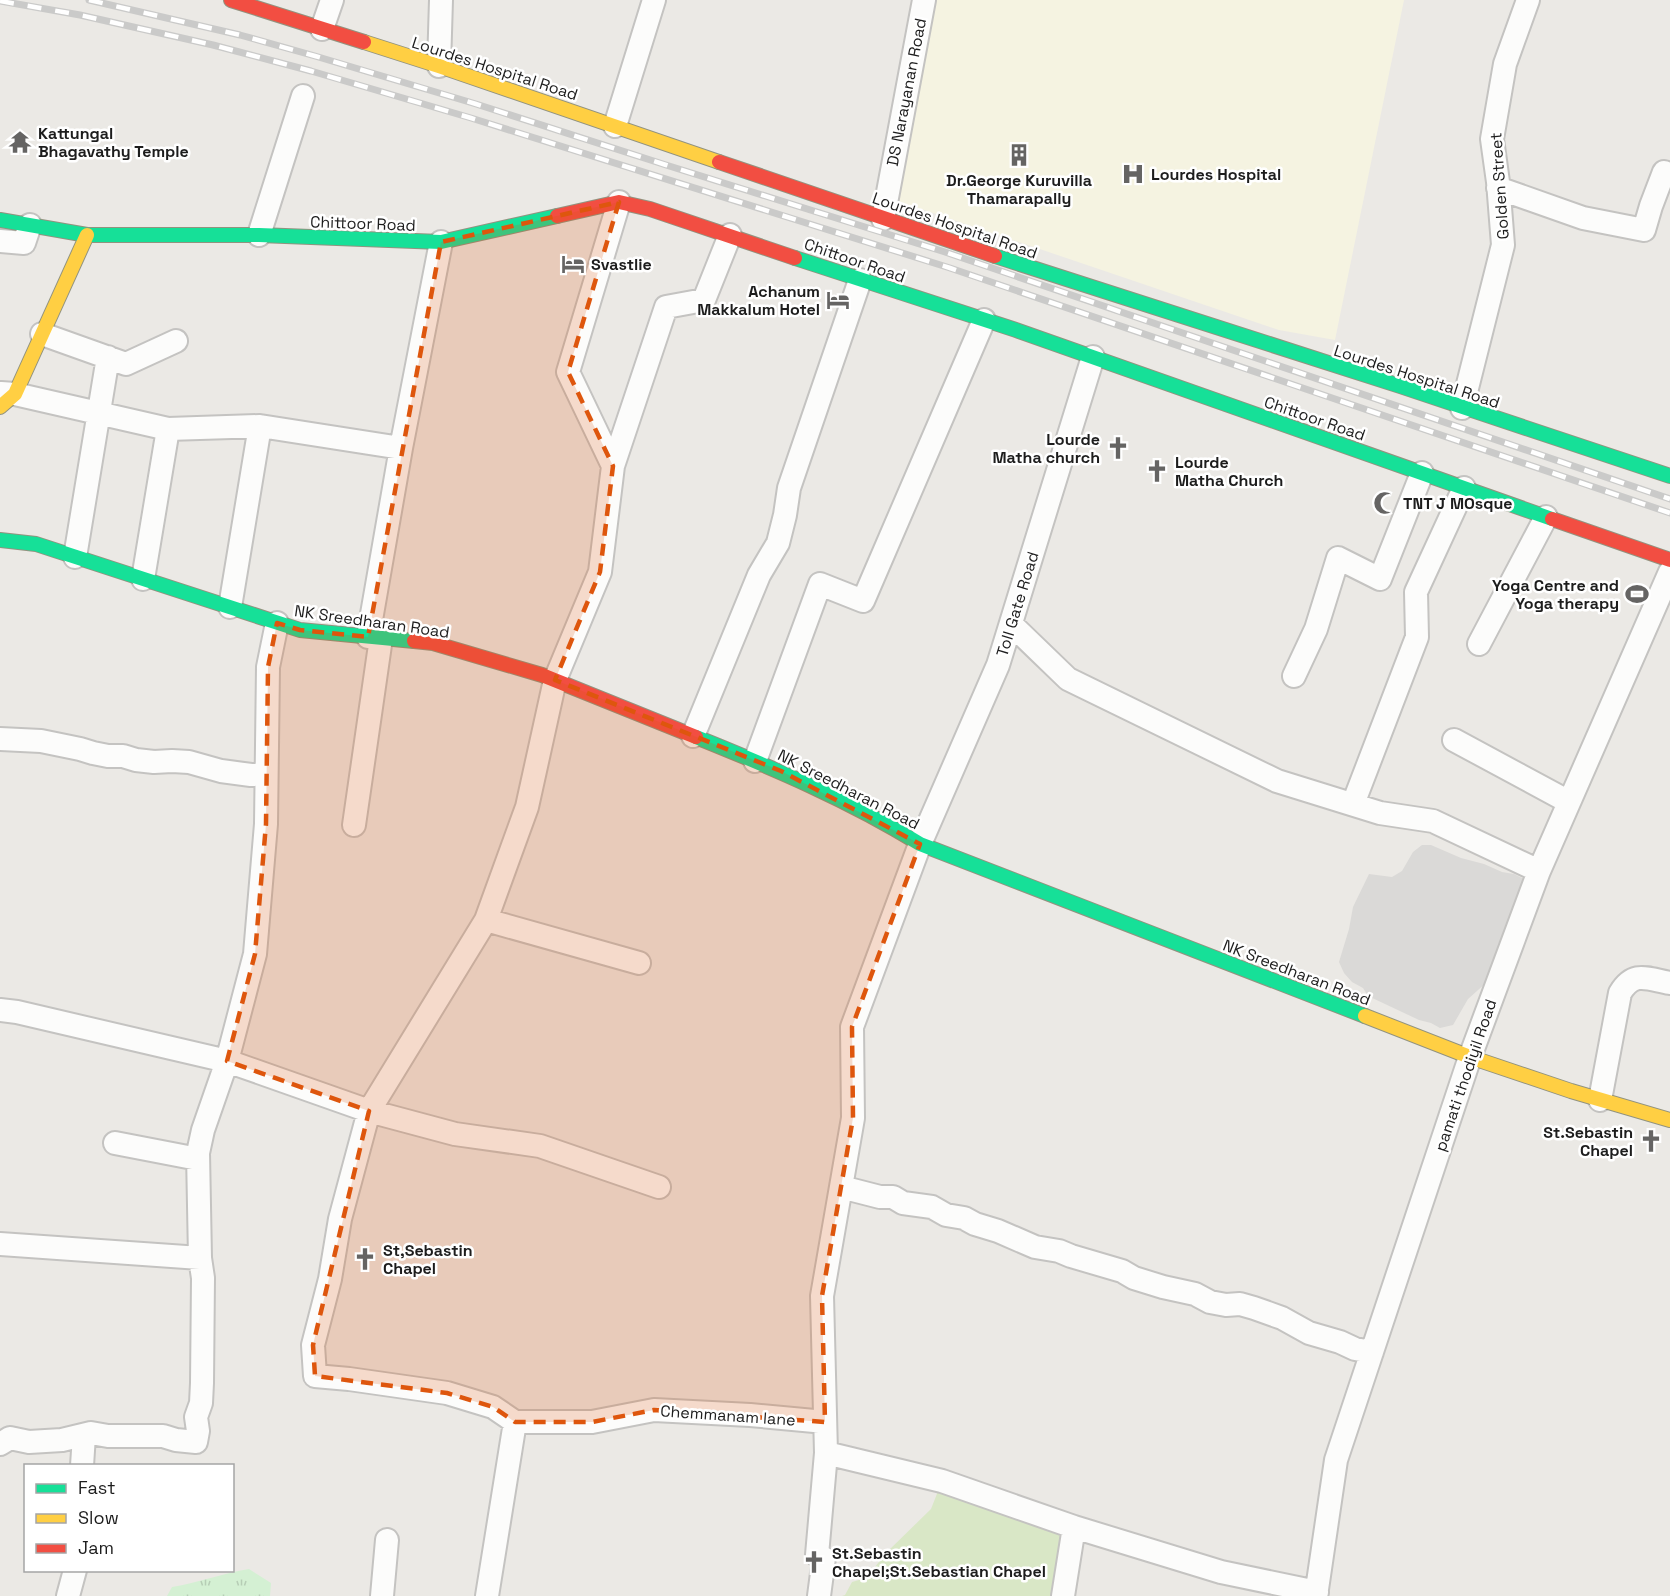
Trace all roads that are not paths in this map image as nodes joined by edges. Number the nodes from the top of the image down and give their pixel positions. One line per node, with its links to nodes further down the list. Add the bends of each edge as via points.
1 (231, 0): 7 (street, Lourdes Hospital Road)
2 (332, 0): 7 (street)
3 (441, 0): 8 (street)
4 (654, 0): 10 (street)
5 (924, 0): 14 (street, DS Narayanan Road)
6 (1528, 0): 12 (street, Golden Street, via 1505,64 1492,139)
7 (322, 30): 8 (street, Lourdes Hospital Road)
8 (439, 66): 10 (street, Lourdes Hospital Road)
9 (303, 96): 18 (street)
10 (615, 126): 14 (street, Lourdes Hospital Road)
11 (1670, 174): 12 (street, via 1664,172 1644,230 1583,218)
12 (1498, 188): 29 (street, Golden Street, via 1503,245)
13 (619, 202): 19 (street, Chittoor Road); 21 (street, Chittoor Road); 34 (street, via 568,372)
14 (883, 219): 29 (street, Lourdes Hospital Road)
15 (0, 220): 16 (street, Chittoor Road)
16 (25, 224): 17 (street, Chittoor Road); 20 (street, via 24,243)
17 (87, 235): 18 (street, Chittoor Road); 24 (street)
18 (259, 235): 21 (street, Chittoor Road)
19 (730, 235): 22 (street, Chittoor Road); 34 (street, via 704,300 666,307)
20 (0, 241)
21 (441, 242): 33 (street)
22 (860, 280): 23 (street, Chittoor Road); 51 (street, via 789,488 778,543 759,575)
23 (984, 320): 27 (street, Chittoor Road); 54 (street, via 863,601 820,584)
24 (42, 334): 26 (street); 28 (street)
25 (176, 341): 26 (street, via 126,364)
26 (108, 357): 30 (street)
27 (1093, 357): 35 (street, Chittoor Road); 46 (street, Toll Gate Road)
28 (5, 398): 30 (street)
29 (1462, 408): 36 (street, Lourdes Hospital Road)
30 (98, 413): 32 (street); 40 (street)
31 (260, 426): 32 (street); 33 (street); 44 (street)
32 (168, 429): 43 (street)
33 (401, 448): 47 (street)
34 (614, 466): 50 (street, via 600,572)
35 (1422, 473): 37 (street, Chittoor Road); 49 (street, via 1380,579 1338,558 1316,629)
36 (1670, 476)
37 (1464, 488): 38 (street, Chittoor Road); 57 (street, via 1416,592 1417,637)
38 (1546, 517): 41 (street, Chittoor Road); 48 (street)
39 (0, 540): 40 (street, NK Sreedharan Road, via 36,544)
40 (75, 557): 43 (street, NK Sreedharan Road)
41 (1670, 560)
42 (1670, 572): 56 (street, pamati thodiyil Road)
43 (143, 579): 44 (street, NK Sreedharan Road)
44 (230, 607): 45 (street, NK Sreedharan Road)
45 (277, 623): 47 (street, NK Sreedharan Road, via 300,630); 55 (street, via 268,667)
46 (1011, 624): 57 (street, via 1068,679 1277,781); 59 (street, Toll Gate Road, via 998,665)
47 (374, 638): 50 (street, NK Sreedharan Road, via 433,643); 58 (street)
48 (1479, 644)
49 (1294, 676)
50 (555, 680): 51 (street, NK Sreedharan Road); 61 (street, via 527,807)
51 (693, 736): 54 (street, NK Sreedharan Road)
52 (0, 739): 55 (street, via 49,742 108,756 154,762 172,760 220,771)
53 (1454, 740): 56 (street)
54 (755, 761): 59 (street, NK Sreedharan Road, via 877,819)
55 (266, 774): 66 (street, via 266,824 255,954)
56 (1569, 802): 60 (street, pamati thodiyil Road)
57 (1353, 804): 60 (street, via 1380,813 1433,821)
58 (354, 825)
59 (920, 844): 65 (street, NK Sreedharan Road); 72 (street, Toll Gate Road, via 852,1027 853,1118)
60 (1539, 871): 65 (street, pamati thodiyil Road)
61 (486, 920): 62 (street); 68 (street)
62 (639, 963)
63 (1670, 983): 67 (street, via 1637,977 1626,982 1620,993)
64 (0, 1010): 66 (street)
65 (1470, 1057): 67 (street, NK Sreedharan Road); 76 (street, pamati thodiyil Road)
66 (227, 1061): 68 (street); 71 (street, via 203,1130)
67 (1600, 1100): 69 (street, NK Sreedharan Road)
68 (369, 1111): 73 (street, via 454,1134 540,1146); 77 (street, via 340,1219 313,1345 315,1376 447,1393 493,1407)
69 (1670, 1120)
70 (115, 1143): 71 (street)
71 (198, 1159): 75 (street)
72 (841, 1186): 76 (street, via 932,1207 1035,1247 1059,1251 1210,1302 1254,1308 1310,1333); 78 (street, Toll Gate Road, via 822,1296)
73 (659, 1187)
74 (0, 1244): 75 (street)
75 (200, 1258): 79 (street, via 202,1383 196,1442 163,1436)
76 (1372, 1352): 86 (street, pamati thodiyil Road, via 1336,1460)
77 (515, 1422): 78 (street, Chemmanam lane, via 592,1422 654,1410); 89 (street)
78 (825, 1422): 81 (street, Toll Gate Road)
79 (84, 1435): 80 (street, via 29,1442 10,1438); 82 (street)
80 (0, 1444)
81 (826, 1453): 83 (street, via 942,1481); 90 (street, Toll Gate Road, via 817,1555 824,1558)
82 (82, 1464)
83 (1074, 1527): 86 (street, via 1221,1572); 91 (street)
84 (387, 1540): 88 (street)
85 (74, 1572): 87 (street)
86 (1316, 1594)
87 (68, 1596)
88 (382, 1596)
89 (486, 1596)
90 (819, 1596)
91 (1063, 1596)

